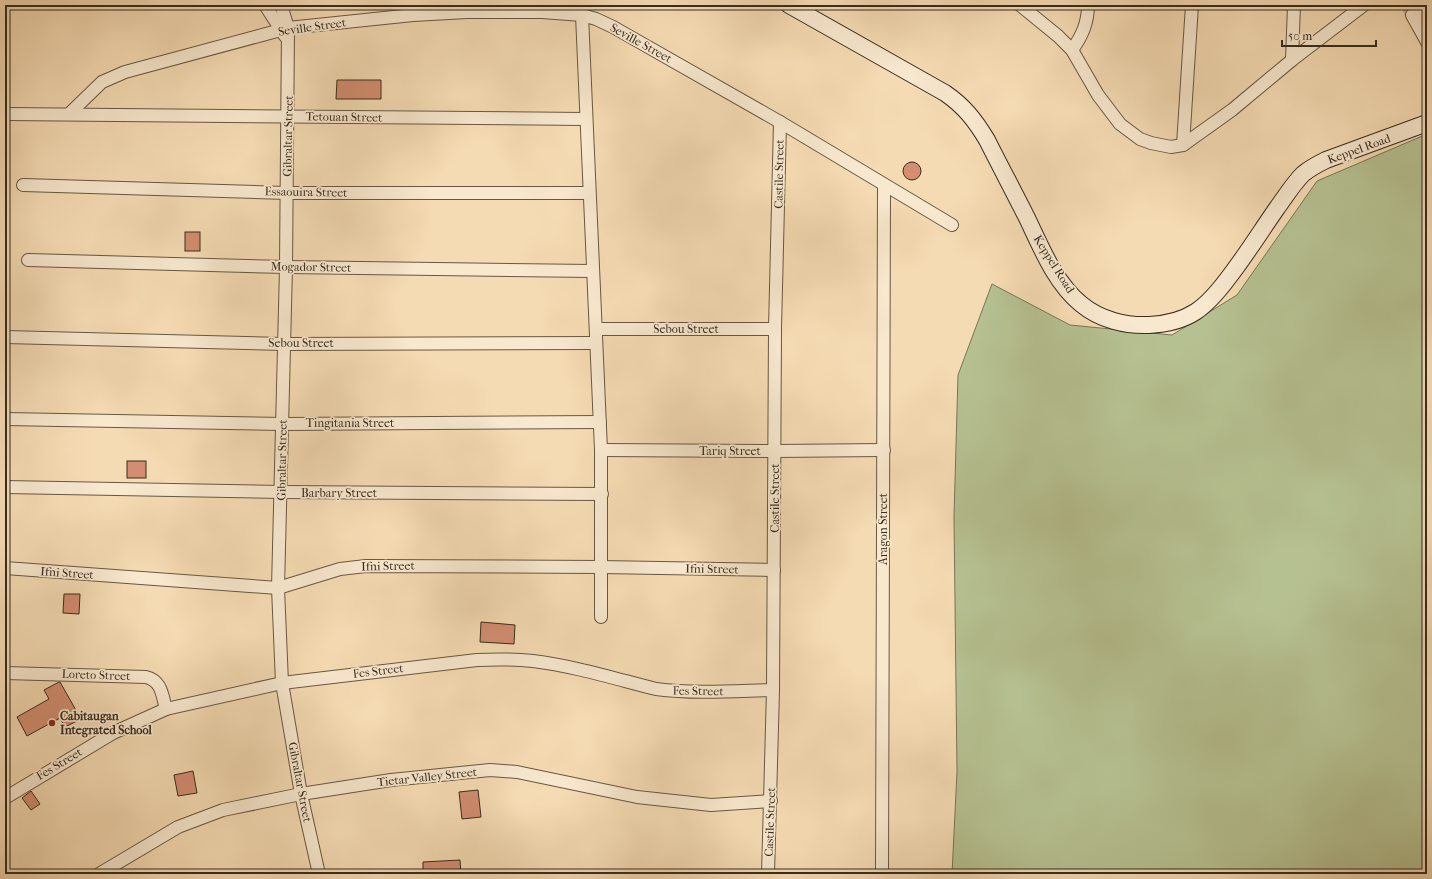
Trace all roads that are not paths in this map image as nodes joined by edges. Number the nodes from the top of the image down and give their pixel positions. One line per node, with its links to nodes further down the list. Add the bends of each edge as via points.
1 (265, 5): 11 (street)
2 (281, 5): 11 (street)
3 (789, 5): 20 (street, Keppel Road, via 945,93 963,107 987,140 1044,253 1065,287 1077,301 1091,311 1120,322 1143,325 1165,323 1193,314 1214,296 1229,278 1303,174 1326,160)
4 (1020, 5): 13 (street)
5 (1088, 5): 13 (street, via 1083,33)
6 (1192, 5): 21 (street)
7 (1294, 5): 14 (street)
8 (1364, 5): 14 (street)
9 (582, 15): 11 (street, Seville Street, via 510,11 440,13); 18 (street); 19 (street, Seville Street, via 612,27)
10 (1427, 20): 12 (street, via 1416,12)
11 (284, 29): 16 (street, Seville Street, via 125,72 102,82); 17 (street, Gibraltar Street, via 288,42)
12 (1427, 42)
13 (1072, 50): 21 (street, via 1098,95 1124,128 1151,144 1172,147)
14 (1292, 60): 21 (street, via 1232,110)
15 (5, 114): 16 (street, Tetouan Street)
16 (69, 114): 17 (street, Tetouan Street)
17 (288, 116): 18 (street, Tetouan Street); 24 (street, Gibraltar Street)
18 (586, 119): 25 (street)
19 (780, 122): 23 (street, Seville Street); 31 (street, Castile Street)
20 (1427, 123)
21 (1183, 145)
22 (23, 185): 24 (street, Essaouira Street)
23 (884, 185): 26 (street, Seville Street); 39 (street, Aragon Street)
24 (287, 193): 25 (street, Essaouira Street); 28 (street, Gibraltar Street)
25 (589, 194): 29 (street)
26 (952, 225)
27 (28, 260): 28 (street, Mogador Street)
28 (286, 267): 29 (street, Mogador Street); 34 (street, Gibraltar Street)
29 (593, 271): 30 (street)
30 (596, 329): 31 (street, Sebou Street); 33 (street)
31 (775, 329): 40 (street, Castile Street)
32 (5, 337): 34 (street, Sebou Street)
33 (596, 342): 34 (street, Sebou Street); 36 (street)
34 (284, 344): 37 (street, Gibraltar Street)
35 (5, 419): 37 (street, Tingitania Street)
36 (600, 422): 37 (street, Tingitania Street); 38 (street)
37 (283, 424): 42 (street, Gibraltar Street)
38 (601, 450): 40 (street, Tariq Street); 43 (street)
39 (884, 450): 40 (street, Tariq Street); 59 (street, Aragon Street)
40 (775, 451): 46 (street, Castile Street)
41 (5, 487): 42 (street, Barbary Street)
42 (282, 492): 43 (street, Barbary Street); 47 (street, Gibraltar Street)
43 (602, 494): 44 (street)
44 (601, 567): 46 (street, Ifni Street); 47 (street, Ifni Street, via 366,566 340,569); 48 (street)
45 (5, 568): 47 (street, Ifni Street)
46 (774, 570): 51 (street, Castile Street)
47 (278, 588): 50 (street, Gibraltar Street)
48 (601, 617)
49 (5, 673): 52 (street, Loreto Street, via 151,678 158,684)
50 (282, 682): 51 (street, Fes Street, via 501,659 548,663 656,689 695,692); 52 (street, Fes Street); 53 (street, Gibraltar Street)
51 (773, 690): 55 (street, Castile Street)
52 (166, 709): 54 (street, Fes Street, via 113,733)
53 (301, 794): 55 (street, Tietar Valley Street, via 391,780 490,770 517,772 637,797 711,805); 56 (street, Tietar Valley Street, via 223,810 178,827); 57 (street, Gibraltar Street)
54 (5, 798)
55 (771, 801): 58 (street, Castile Street)
56 (99, 874)
57 (319, 874)
58 (768, 874)
59 (882, 874)

